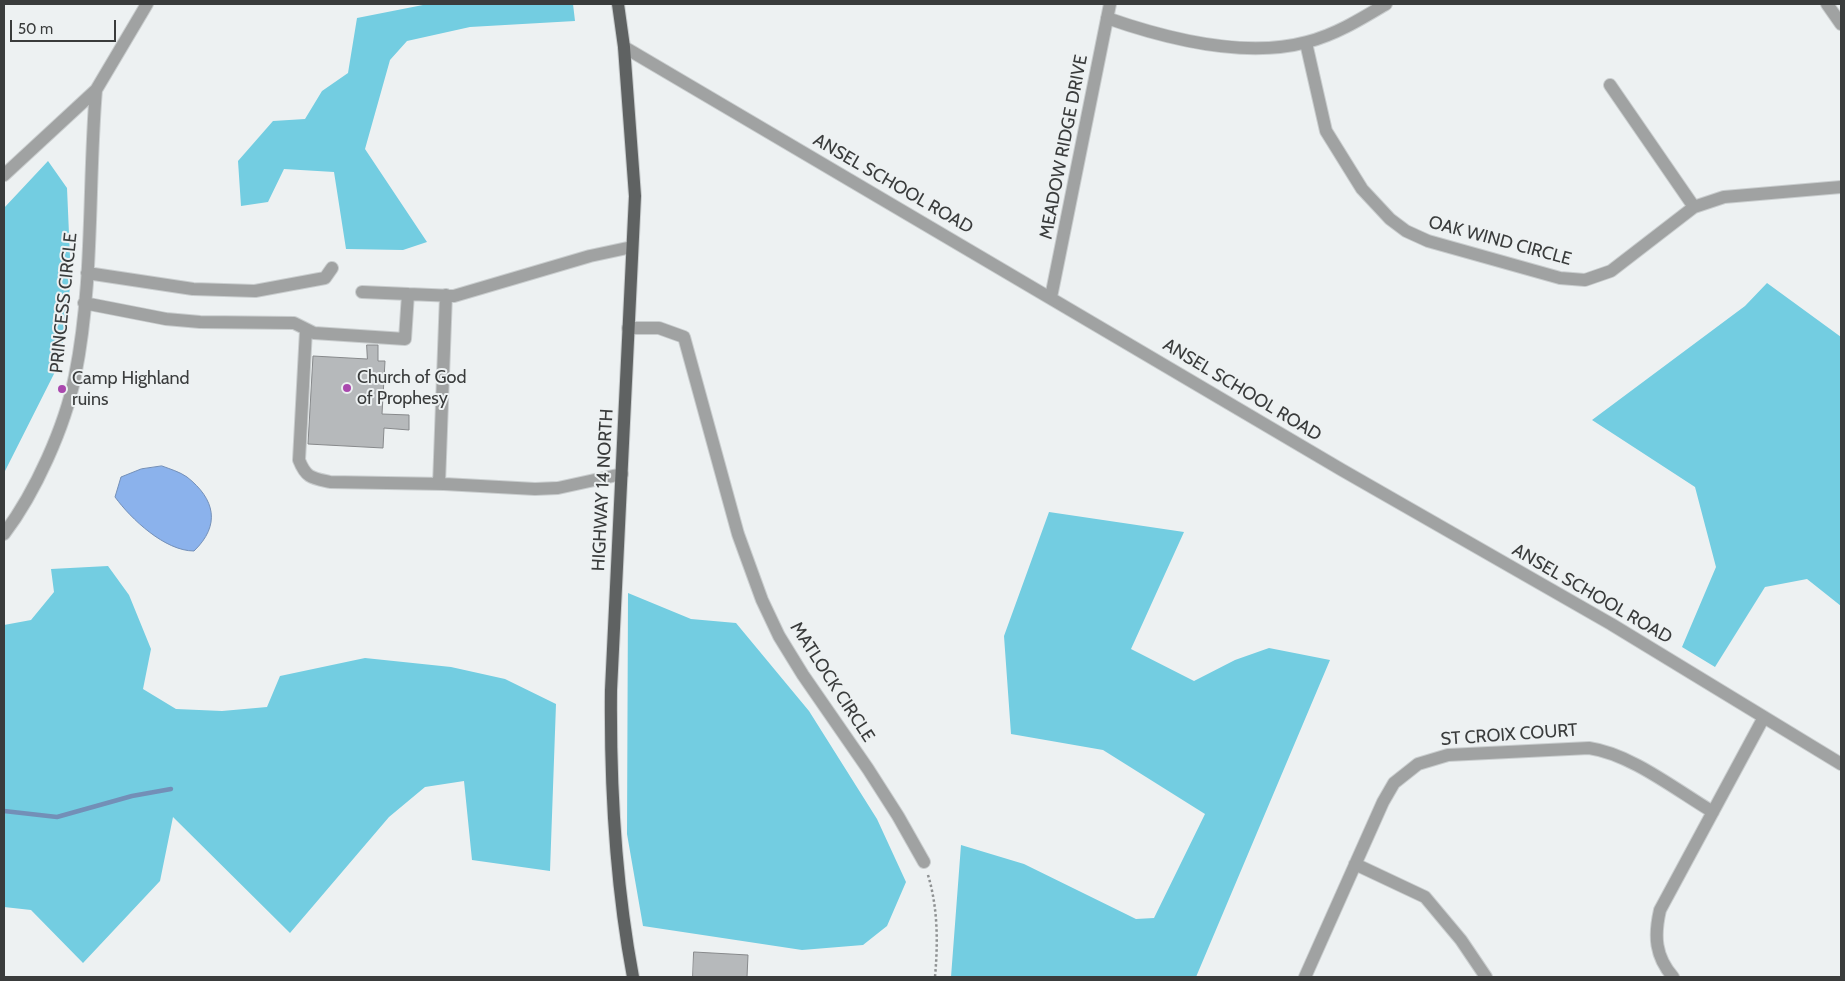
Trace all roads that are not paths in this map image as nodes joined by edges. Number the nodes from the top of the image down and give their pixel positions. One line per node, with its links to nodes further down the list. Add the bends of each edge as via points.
1 (147, 4): 11 (street, PRINCESS CIRCLE)
2 (618, 4): 9 (main road, HIGHWAY 14 NORTH)
3 (1110, 4): 6 (street, MEADOW RIDGE DRIVE)
4 (1386, 4): 8 (street, via 1344,28)
5 (1827, 4): 7 (street)
6 (1108, 18): 8 (street, via 1180,40 1215,46 1240,48); 21 (street, MEADOW RIDGE DRIVE)
7 (1841, 24)
8 (1306, 43): 14 (street, OAK WIND CIRCLE, via 1322,119 1333,145 1374,204 1418,237 1560,278 1585,280 1611,271)
9 (624, 47): 15 (main road, HIGHWAY 14 NORTH, via 635,196); 21 (street, ANSEL SCHOOL ROAD)
10 (1610, 85): 14 (street)
11 (96, 90): 12 (street, PRINCESS CIRCLE); 17 (street, PRINCESS CIRCLE)
12 (4, 175)
13 (1841, 187): 14 (street, OAK WIND CIRCLE, via 1724,197)
14 (1694, 207)
15 (632, 247): 20 (street, via 454,296); 23 (main road, HIGHWAY 14 NORTH)
16 (332, 268): 17 (street, via 325,278 256,291 193,289)
17 (87, 273): 22 (street, PRINCESS CIRCLE)
18 (362, 292): 19 (street)
19 (408, 294): 20 (street); 24 (street, via 405,339 314,334)
20 (446, 295): 26 (street)
21 (1051, 297): 28 (street, ANSEL SCHOOL ROAD, via 1292,441 1611,624)
22 (84, 303): 24 (street, via 166,319 294,323); 27 (street, PRINCESS CIRCLE, via 76,376 68,406 28,496)
23 (628, 328): 25 (main road, HIGHWAY 14 NORTH); 31 (street, MATLOCK CIRCLE, via 659,328 684,338 738,534 762,600 803,675 873,777)
24 (306, 330): 26 (street, via 299,460 304,472 312,478 330,482)
25 (622, 474): 26 (street, via 550,488); 33 (main road, HIGHWAY 14 NORTH, via 610,767 614,843)
26 (438, 484)
27 (4, 534)
28 (1764, 718): 29 (street, ANSEL SCHOOL ROAD); 30 (street)
29 (1841, 764)
30 (1713, 812): 32 (street, ST CROIX COURT, via 1636,766 1601,750 1442,756 1418,764 1394,783); 36 (street, via 1666,895 1656,925 1659,956)
31 (924, 862)
32 (1355, 864): 34 (street, ST CROIX COURT); 35 (street, via 1425,896)
33 (633, 977)
34 (1305, 977)
35 (1486, 977)
36 (1673, 977)

